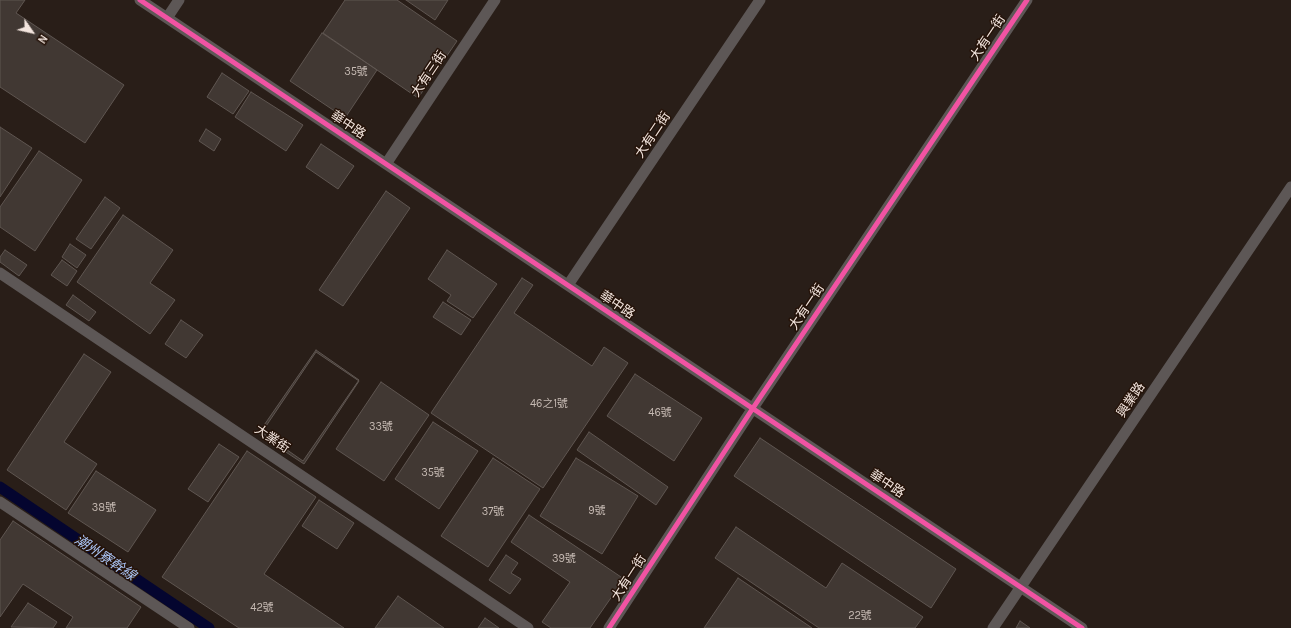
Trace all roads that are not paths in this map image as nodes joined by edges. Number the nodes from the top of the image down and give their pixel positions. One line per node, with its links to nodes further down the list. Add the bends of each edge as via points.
1 (140, 0): 6 (street, 華中路)
2 (179, 0): 6 (street)
3 (495, 0): 7 (street, 大有三街)
4 (760, 0): 10 (street, 大有二街)
5 (1027, 0): 11 (street, 大有一街)
6 (167, 18): 7 (street, 華中路)
7 (386, 164): 10 (street, 華中路)
8 (1291, 187): 13 (street, 興業路)
9 (0, 273): 15 (street, 大業街)
10 (568, 285): 11 (street, 華中路)
11 (753, 408): 13 (street, 華中路); 16 (street, 大有一街)
12 (0, 502): 14 (street)
13 (1021, 586): 17 (street, 興業路); 18 (street, 華中路)
14 (189, 628)
15 (528, 628)
16 (609, 628)
17 (993, 628)
18 (1082, 628)

